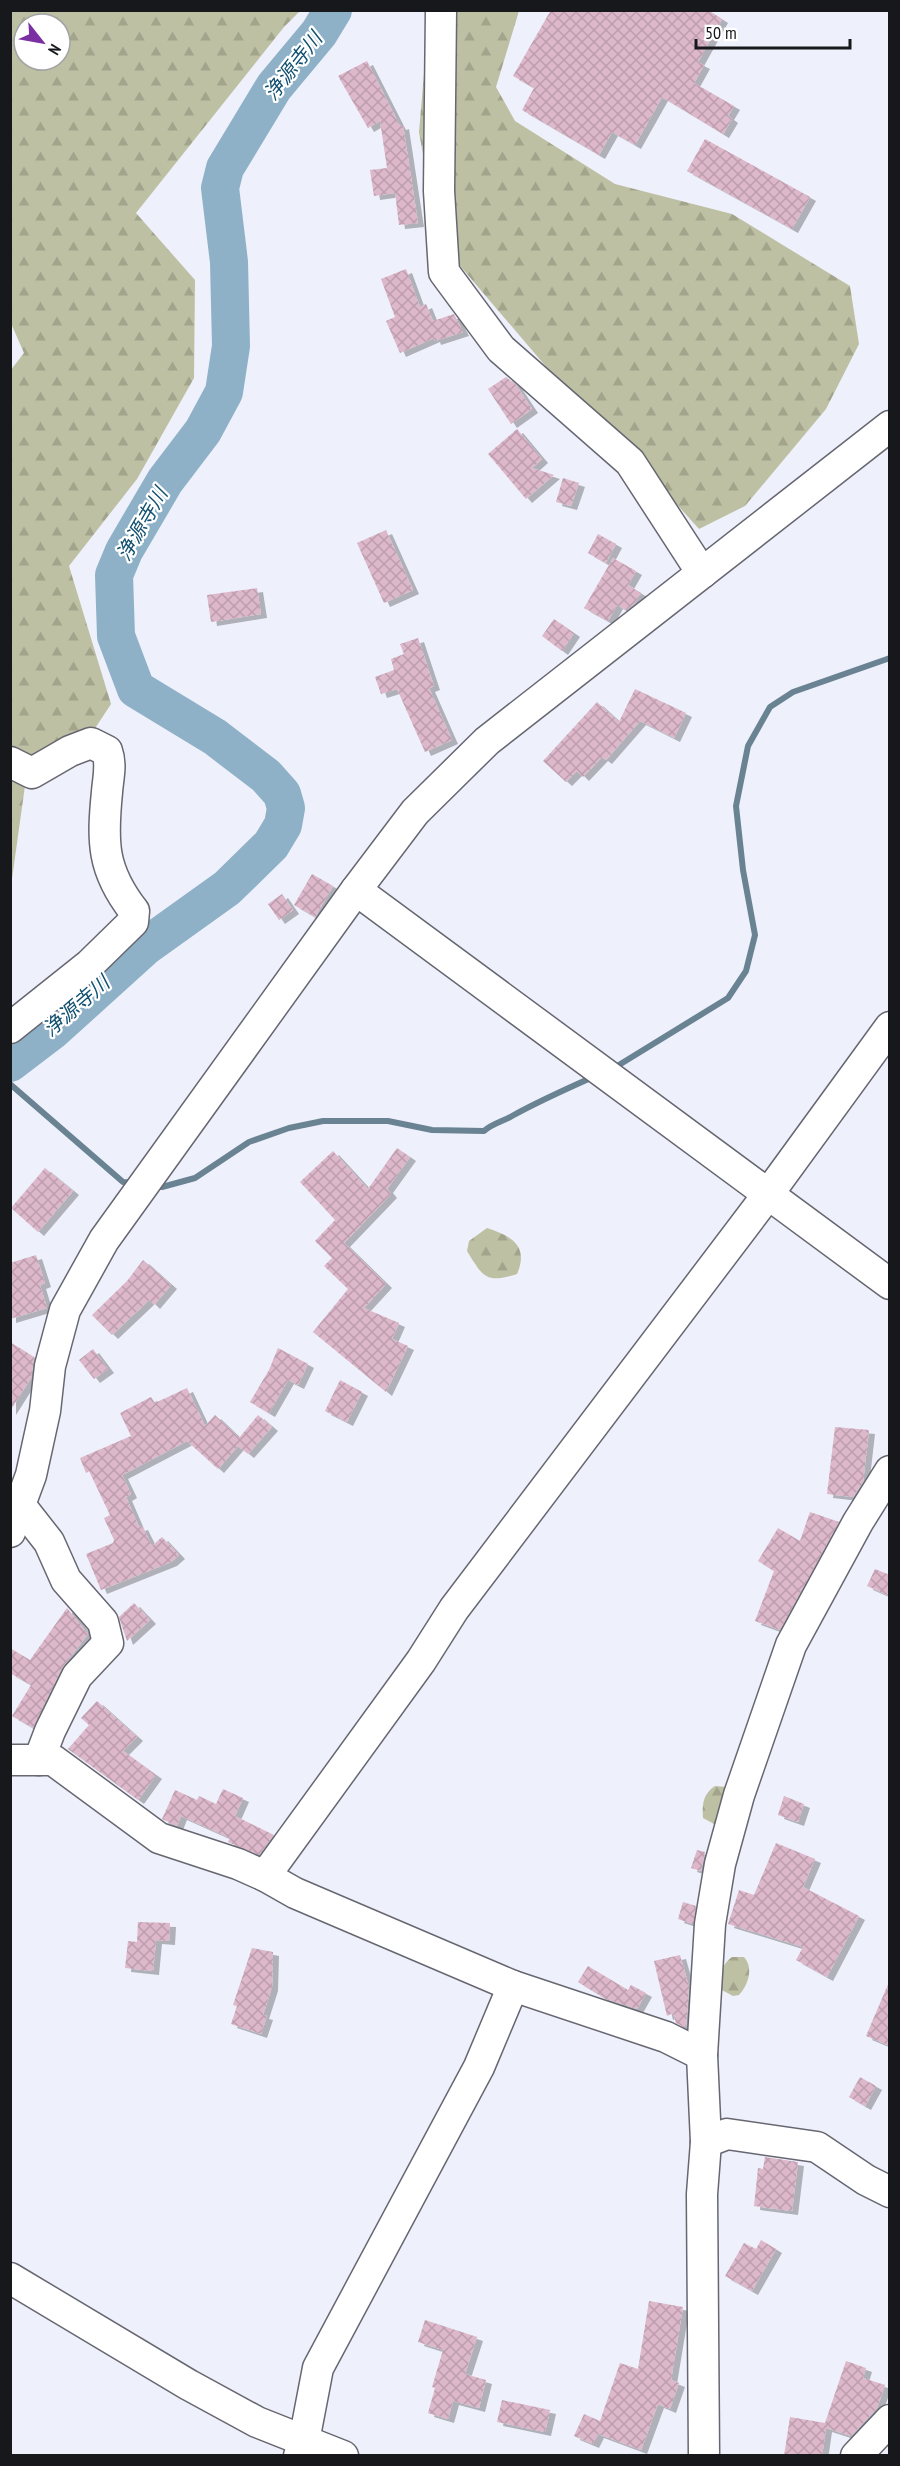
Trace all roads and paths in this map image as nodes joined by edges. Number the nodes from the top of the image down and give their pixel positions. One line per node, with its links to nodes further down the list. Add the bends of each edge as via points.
1 (441, 10): 3 (street, via 439,191 444,272 501,349 630,462)
2 (890, 426): 3 (street)
3 (702, 573): 5 (street, via 487,741 415,812)
4 (10, 762): 7 (street, via 32,773 91,743 107,751 111,762 104,846 118,890 134,911 133,922 89,965)
5 (356, 890): 8 (street); 11 (street, via 104,1240 65,1310 50,1366 31,1475)
6 (890, 1027): 8 (street)
7 (10, 1028)
8 (769, 1193): 9 (street); 13 (street, via 454,1609 421,1662)
9 (890, 1284)
10 (890, 1471): 15 (street, via 791,1645 739,1795 720,1864 710,1924)
11 (15, 1519): 12 (street, via 49,1542 66,1580 103,1622 108,1643 78,1676 50,1731)
12 (25, 1760): 13 (street, via 53,1760 159,1838)
13 (265, 1875): 14 (street, via 295,1893)
14 (513, 1986): 15 (street, via 666,2037); 20 (street, via 479,2067 318,2368)
15 (702, 2055): 16 (street)
16 (706, 2142): 17 (street, via 727,2134 817,2147); 22 (street, via 702,2194)
17 (890, 2192)
18 (10, 2278): 20 (street)
19 (890, 2420): 23 (street)
20 (302, 2448): 21 (street)
21 (343, 2456)
22 (704, 2456)
23 (856, 2456)

